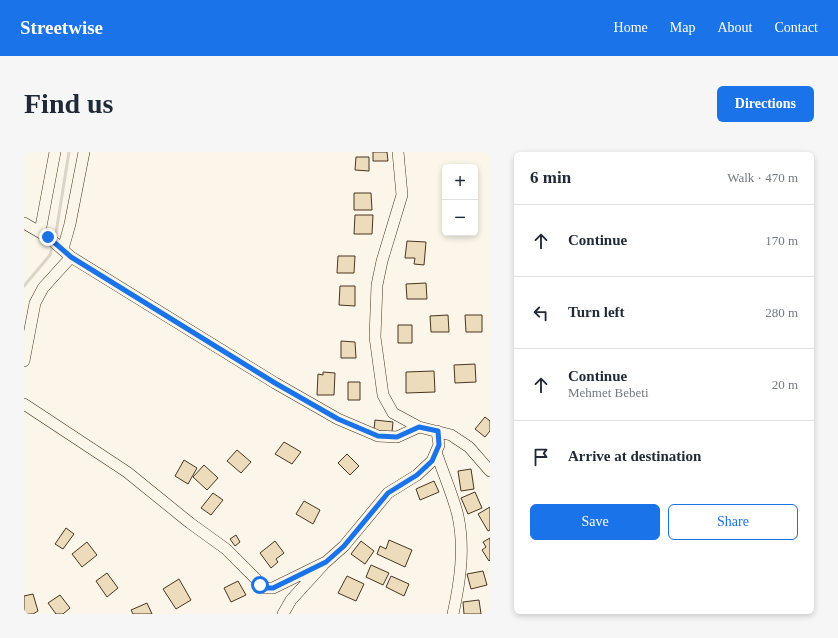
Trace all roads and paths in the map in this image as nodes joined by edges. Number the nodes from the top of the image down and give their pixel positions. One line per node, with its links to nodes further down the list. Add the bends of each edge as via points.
1 (55, 152): 5 (street)
2 (84, 152): 5 (street, via 70,224)
3 (398, 152): 8 (street, via 402,195 377,285 375,337 383,395 393,413)
4 (24, 222): 5 (street)
5 (56, 244): 6 (street, via 43,288 35,303); 8 (street, via 262,375 338,419 378,436 397,437)
6 (24, 361)
7 (24, 404): 12 (street, via 127,472 226,549 265,588 273,588)
8 (419, 427): 9 (street)
9 (438, 431): 10 (street, via 439,445); 11 (street, via 451,435 469,447)
10 (436, 452): 12 (street, via 432,461 417,475 388,493 344,546); 14 (street, via 458,516 461,558)
11 (490, 471)
12 (326, 562): 13 (street)
13 (283, 614)
14 (453, 614)

